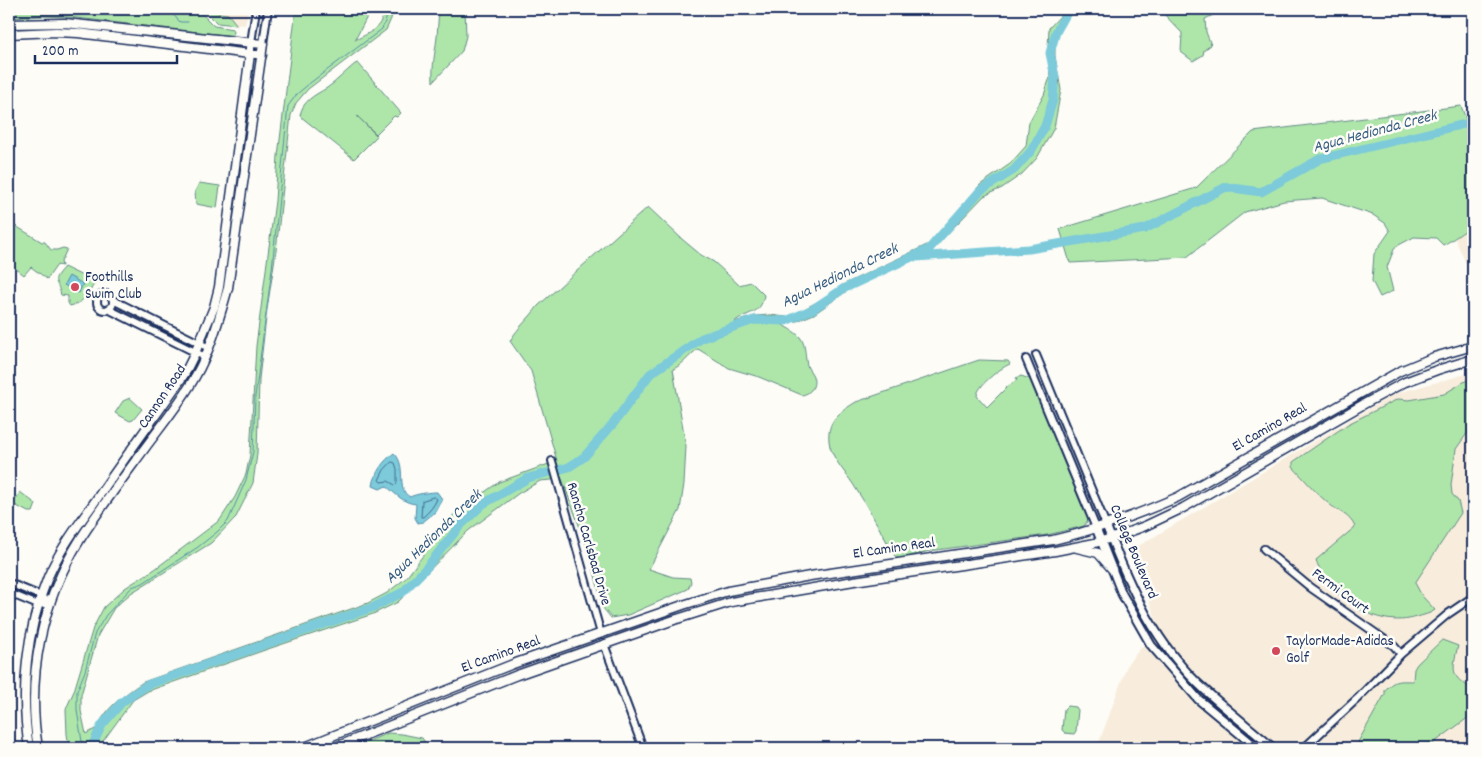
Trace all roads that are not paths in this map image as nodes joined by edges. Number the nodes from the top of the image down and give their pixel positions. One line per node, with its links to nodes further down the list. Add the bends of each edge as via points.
1 (256, 9): 6 (street)
2 (268, 9): 5 (street)
3 (9, 24): 6 (main road, via 65,23)
4 (9, 34): 7 (main road, via 78,33)
5 (263, 40): 6 (main road); 8 (main road, Cannon Road)
6 (251, 43): 7 (main road, Cannon Road)
7 (250, 54): 8 (main road); 11 (main road, Cannon Road, via 218,287 214,307)
8 (262, 55): 13 (main road, Cannon Road, via 228,288)
9 (113, 300): 10 (street); 10 (street, via 105,294 97,299 98,306); 11 (street)
10 (108, 309): 14 (street)
11 (199, 344): 13 (street); 14 (main road, Cannon Road)
12 (1473, 346): 20 (main road, El Camino Real, via 1400,370 1178,497)
13 (209, 348): 16 (main road, Cannon Road)
14 (195, 353): 16 (street); 29 (main road, Cannon Road, via 170,396 72,533)
15 (1036, 355): 20 (street, College Boulevard)
16 (205, 357): 31 (main road, Cannon Road, via 173,409 81,538)
17 (1026, 359): 21 (street, College Boulevard)
18 (1473, 359): 22 (main road, El Camino Real, via 1405,382 1183,508)
19 (552, 461): 33 (street, Rancho Carlsbad Drive)
20 (1106, 525): 21 (main road, El Camino Real); 22 (main road, College Boulevard)
21 (1096, 528): 23 (main road, College Boulevard); 33 (main road, El Camino Real, via 1053,540 728,591)
22 (1111, 538): 23 (main road, El Camino Real); 42 (main road, College Boulevard, via 1132,589 1160,639 1205,691)
23 (1100, 541): 24 (main road, El Camino Real); 26 (main road, College Boulevard)
24 (1075, 548): 26 (main road, via 1098,553); 34 (main road, El Camino Real, via 736,601)
25 (1264, 549): 35 (street, Fermi Court)
26 (1112, 569): 41 (main road, College Boulevard, via 1122,594 1152,645 1198,698)
27 (9, 583): 29 (street)
28 (9, 593): 32 (street)
29 (41, 596): 31 (street); 32 (main road, Cannon Road)
30 (1473, 597): 35 (street)
31 (50, 603): 32 (street); 37 (main road, Cannon Road, via 34,683)
32 (38, 605): 36 (main road, Cannon Road, via 25,682)
33 (600, 634): 38 (main road, El Camino Real, via 459,685)
34 (604, 644): 39 (main road, El Camino Real); 40 (street)
35 (1401, 654): 43 (street)
36 (29, 748)
37 (38, 748)
38 (302, 748)
39 (332, 748)
40 (644, 748)
41 (1257, 748)
42 (1273, 748)
43 (1304, 748)

